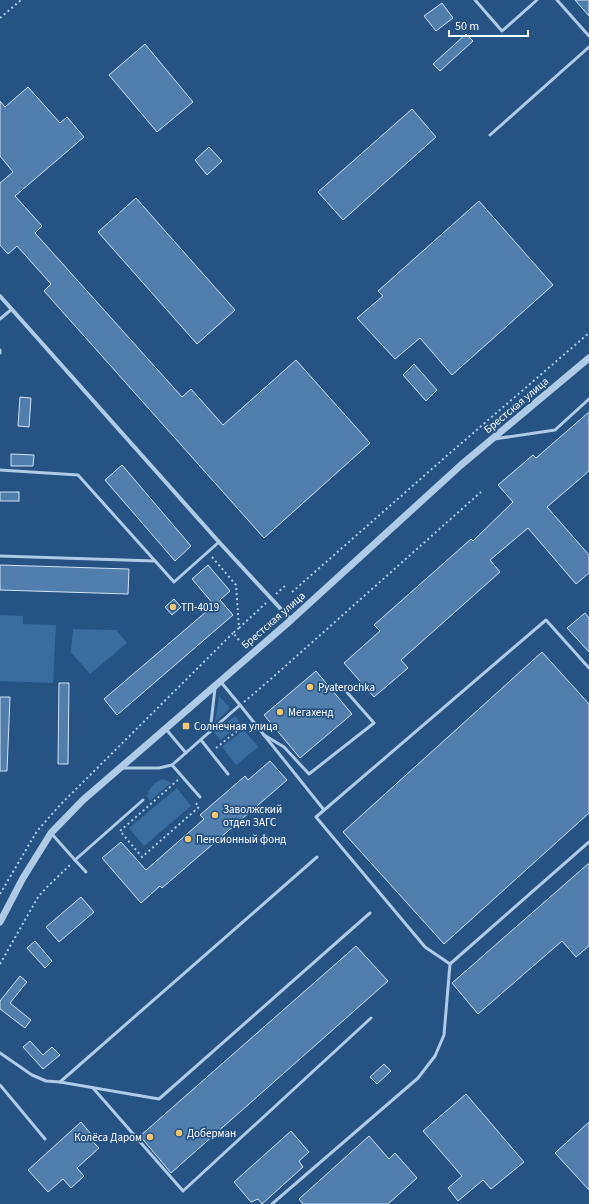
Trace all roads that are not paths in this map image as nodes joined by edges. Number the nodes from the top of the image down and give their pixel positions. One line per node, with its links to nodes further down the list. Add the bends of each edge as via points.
1 (475, 0): 2 (lane, via 502,31)
2 (537, 0)
3 (557, 0): 4 (lane)
4 (589, 36)
5 (589, 47): 6 (lane)
6 (490, 135)
7 (0, 296): 8 (street)
8 (12, 309): 9 (lane); 16 (street)
9 (0, 319)
10 (0, 350): 11 (lane)
11 (0, 353)
12 (589, 358): 14 (street, Брестская улица)
13 (589, 399): 14 (lane, via 555,430)
14 (491, 440): 19 (street, Брестская улица)
15 (0, 470): 18 (lane, via 78,475)
16 (219, 542): 18 (lane, via 174,582); 19 (street)
17 (0, 556): 18 (lane)
18 (155, 561)
19 (291, 620): 21 (street, Брестская улица)
20 (589, 668): 34 (lane, via 546,620)
21 (217, 683): 23 (lane); 24 (street, Брестская улица); 25 (lane)
22 (345, 690): 26 (lane, via 374,723 309,774 284,747)
23 (240, 705): 25 (lane); 26 (lane)
24 (166, 728): 28 (lane); 30 (street, Брестская улица)
25 (210, 732): 27 (lane)
26 (264, 735): 34 (lane)
27 (200, 740): 28 (lane); 31 (lane)
28 (186, 753): 29 (lane)
29 (172, 765): 30 (lane, via 159,768); 32 (lane)
30 (120, 768): 35 (street, Брестская улица, via 83,800)
31 (228, 774)
32 (200, 797)
33 (143, 800): 38 (lane)
34 (324, 810): 42 (lane, via 316,817 426,946)
35 (51, 833): 38 (lane); 41 (street, Брестская улица)
36 (589, 842): 42 (lane)
37 (317, 857): 45 (lane)
38 (75, 860): 39 (lane)
39 (86, 872)
40 (370, 913): 47 (lane, via 160,1099)
41 (0, 922)
42 (450, 964): 49 (lane, via 444,1035 435,1056 418,1078)
43 (371, 1018): 47 (lane, via 183,1191)
44 (0, 1053): 45 (lane, via 32,1075 46,1081)
45 (60, 1082): 47 (lane)
46 (0, 1085): 48 (lane)
47 (93, 1088)
48 (45, 1139)
49 (272, 1204)

